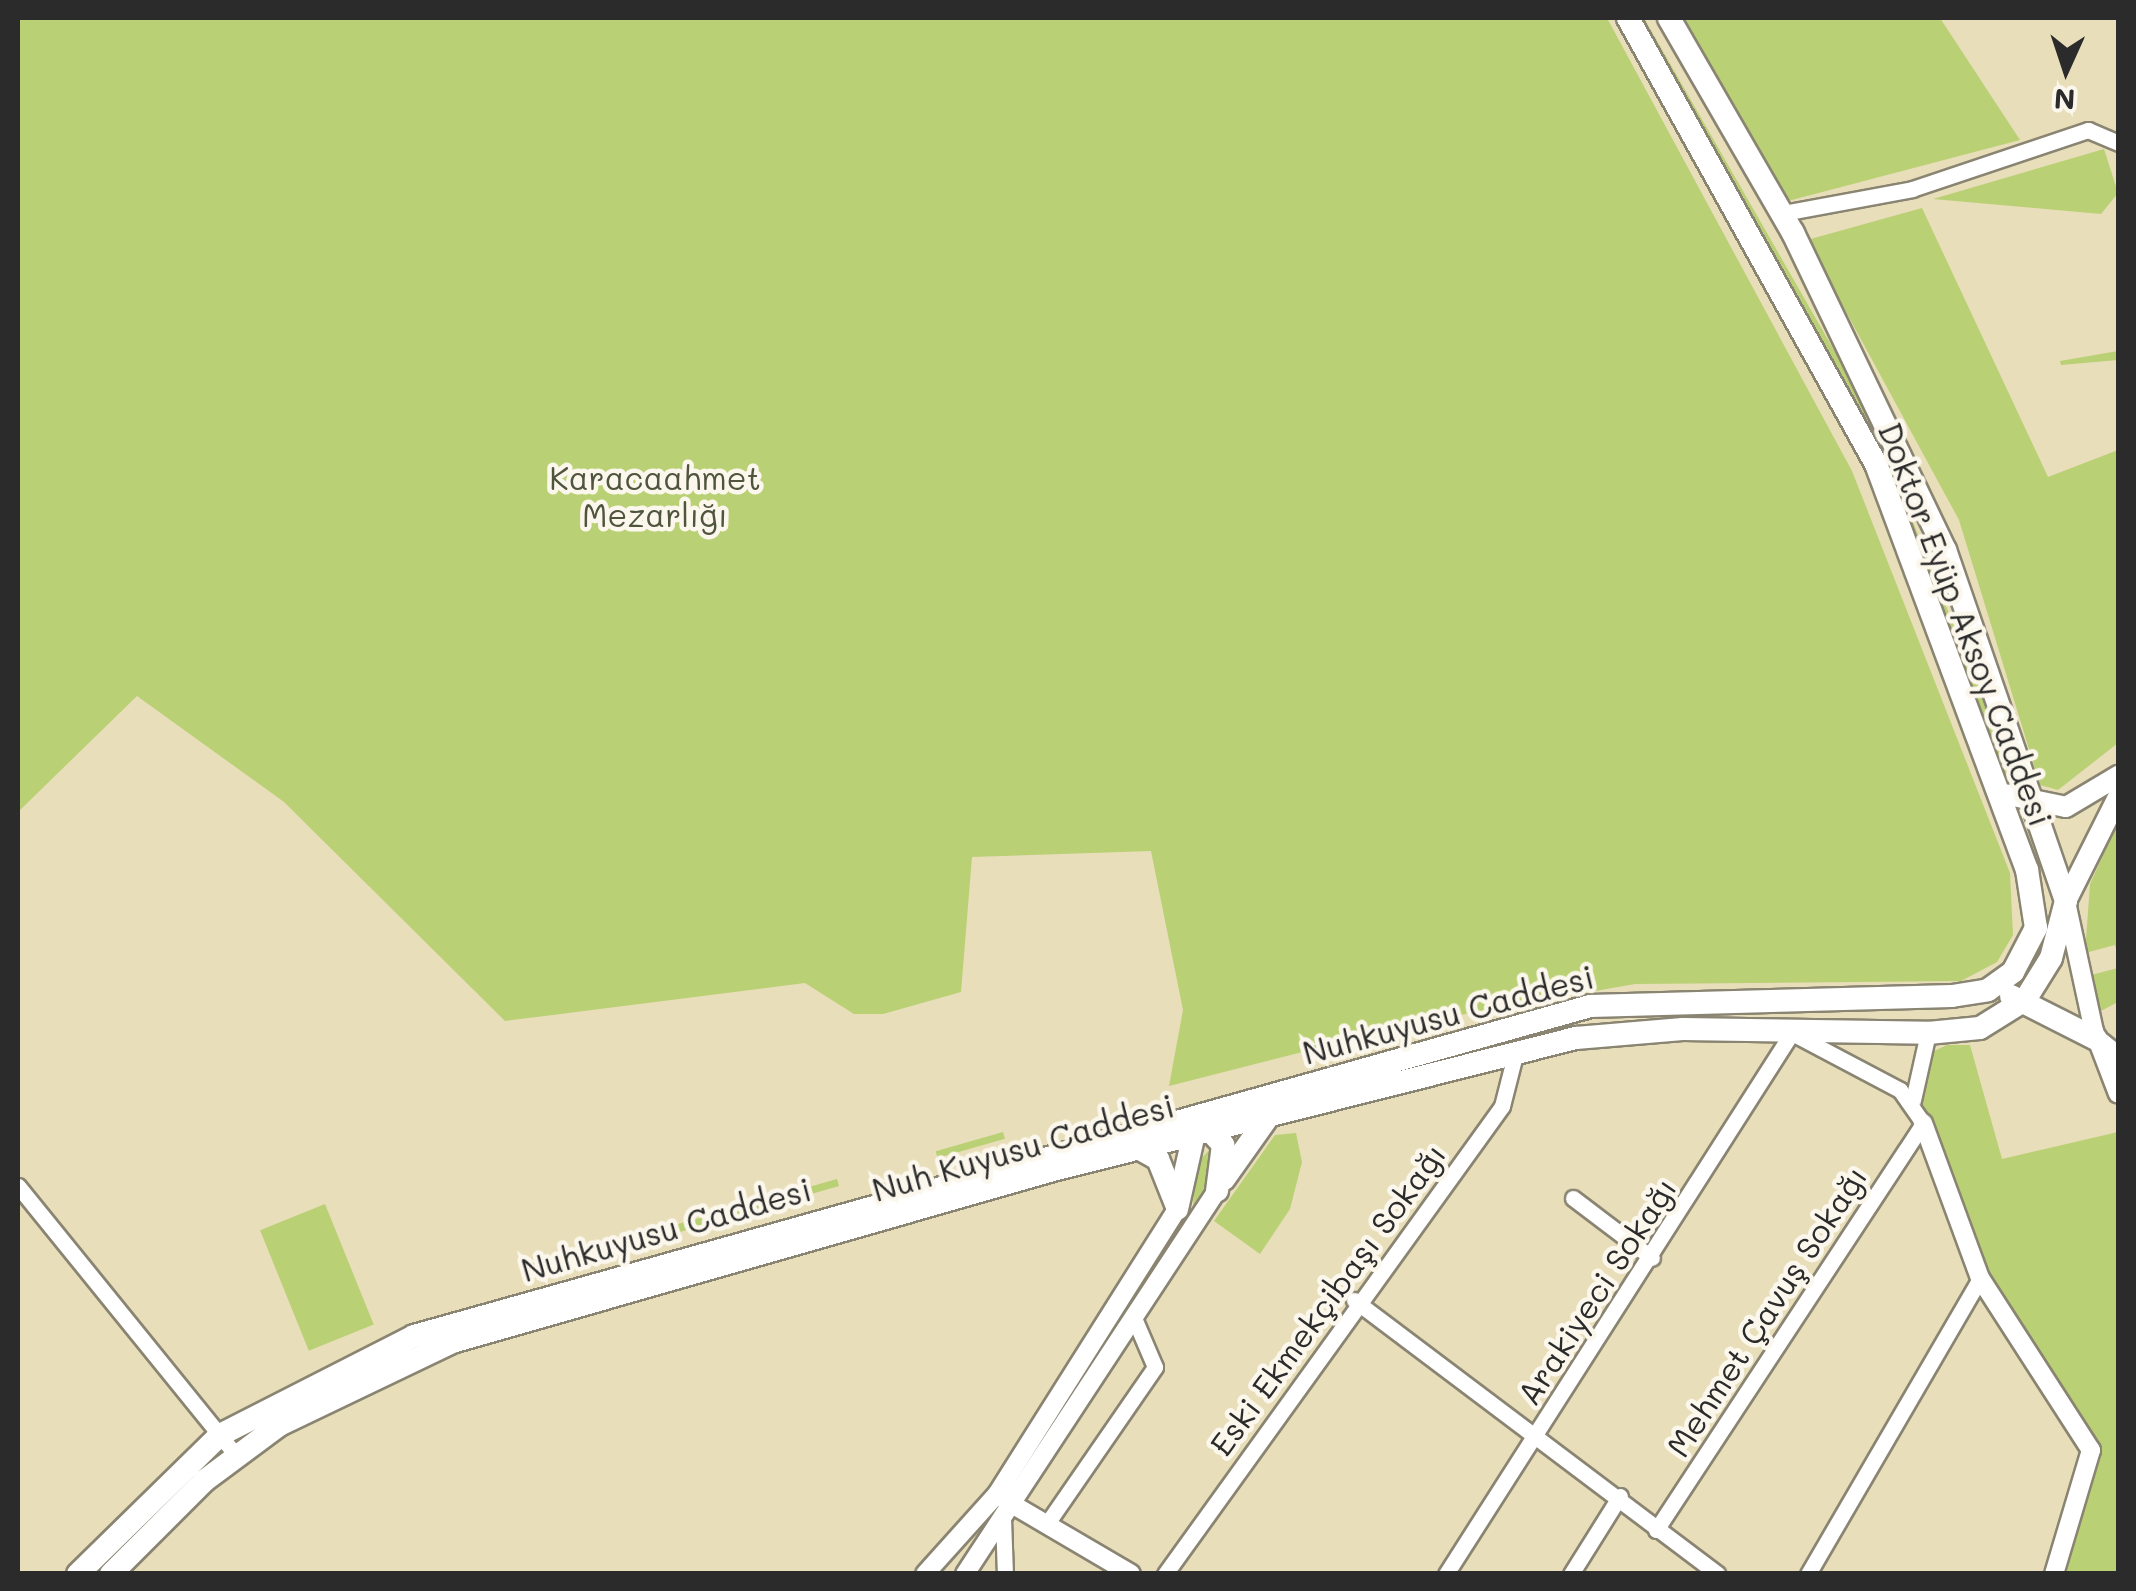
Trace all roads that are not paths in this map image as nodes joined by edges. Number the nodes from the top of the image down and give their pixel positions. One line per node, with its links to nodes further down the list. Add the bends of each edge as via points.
1 (1628, 18): 6 (main road, Doktor Eyüp Aksoy Caddesi, via 1876,464)
2 (1669, 18): 4 (main road, Doktor Eyüp Aksoy Caddesi)
3 (2118, 143): 4 (street, via 2088,130 1912,189)
4 (1783, 213): 8 (main road, Doktor Eyüp Aksoy Caddesi, via 1924,497)
5 (2118, 776): 8 (main road, via 2084,802)
6 (1999, 792): 8 (main road); 10 (main road, Doktor Eyüp Aksoy Caddesi, via 2037,914 2020,963)
7 (2118, 797): 9 (main road)
8 (2035, 806): 9 (main road, Doktor Eyüp Aksoy Caddesi)
9 (2066, 901): 11 (main road, via 2052,958); 14 (street)
10 (1988, 990): 11 (main road, Nuhkuyusu Caddesi); 20 (main road, Nuhkuyusu Caddesi, via 1590,1006)
11 (2025, 1000): 12 (main road, Nuh Kuyusu Caddesi, via 1980,1028); 14 (main road, Nuhkuyusu Caddesi)
12 (1928, 1033): 13 (main road, Nuh Kuyusu Caddesi); 18 (street)
13 (1790, 1034): 15 (main road, Nuh Kuyusu Caddesi, via 1632,1031); 18 (street); 30 (street, Arakiyeci Sokağı)
14 (2096, 1039): 16 (main road); 17 (street)
15 (1516, 1051): 19 (main road, Nuh Kuyusu Caddesi); 32 (street, Eski Ekmekçibaşı Sokağı, via 1515,1084 1502,1106)
16 (2118, 1057)
17 (2118, 1094)
18 (1913, 1100): 21 (street)
19 (1270, 1114): 20 (main road, Nuh Kuyusu Caddesi); 27 (main road)
20 (1202, 1123): 22 (main road, Nuh Kuyusu Caddesi); 23 (main road, Nuhkuyusu Caddesi, via 1172,1120); 27 (main road, via 1225,1162); 29 (main road)
21 (1923, 1123): 31 (street); 40 (street, Mehmet Çavuş Sokağı)
22 (1138, 1148): 24 (main road, Nuh Kuyusu Caddesi); 29 (main road, via 1158,1159)
23 (1033, 1156): 24 (main road); 25 (main road); 34 (main road, Nuhkuyusu Caddesi, via 414,1336)
24 (1064, 1167): 25 (main road, Nuh Kuyusu Caddesi)
25 (1017, 1181): 36 (main road, Nuh Kuyusu Caddesi, via 452,1342 311,1404)
26 (18, 1186): 34 (street)
27 (1216, 1191): 33 (street)
28 (1572, 1198): 30 (street)
29 (1177, 1209): 38 (street)
30 (1652, 1258): 35 (street, Arakiyeci Sokağı)
31 (1980, 1278): 50 (street); 51 (street, via 2091,1450)
32 (1354, 1300): 35 (street); 46 (street, Eski Ekmekçibaşı Sokağı)
33 (1134, 1318): 38 (street); 39 (street, via 1156,1367)
34 (220, 1435): 36 (street); 41 (main road, Nuhkuyusu Caddesi)
35 (1534, 1436): 37 (street); 47 (street, Arakiyeci Sokağı)
36 (236, 1455): 41 (main road, Nuh Kuyusu Caddesi)
37 (1620, 1496): 40 (street); 48 (street)
38 (1004, 1506): 39 (street); 42 (street); 43 (street); 44 (street)
39 (1046, 1525): 45 (street)
40 (1656, 1530): 49 (street)
41 (96, 1570)
42 (925, 1574)
43 (965, 1574)
44 (1005, 1574)
45 (1131, 1574)
46 (1165, 1574)
47 (1446, 1574)
48 (1571, 1574)
49 (1718, 1574)
50 (1808, 1574)
51 (2054, 1574)

